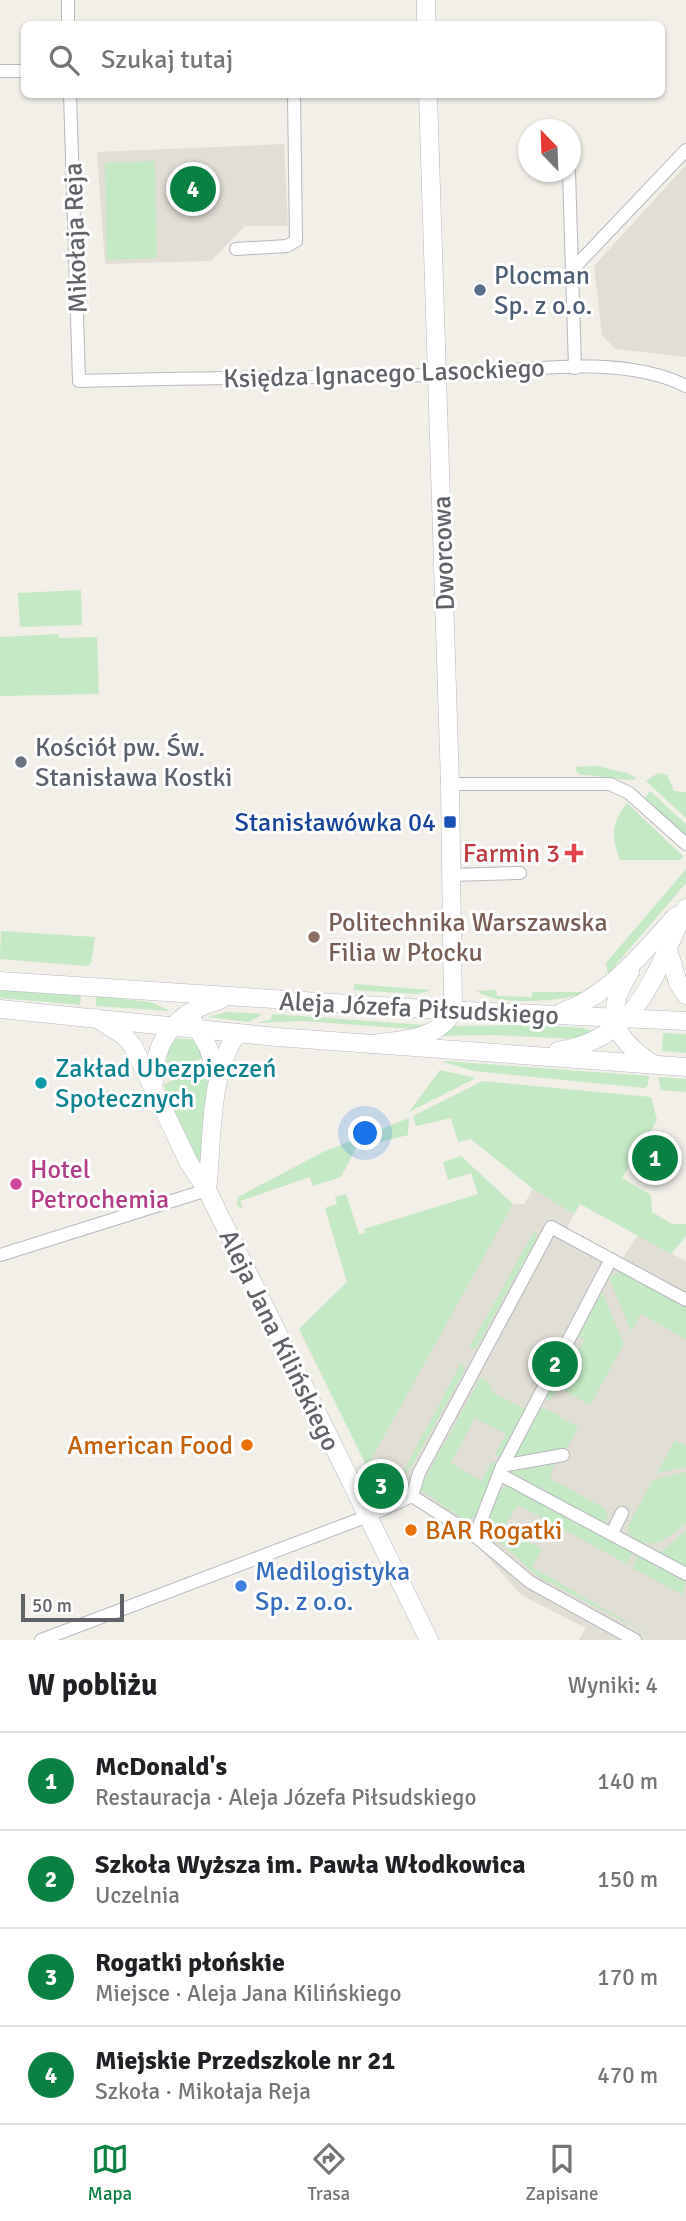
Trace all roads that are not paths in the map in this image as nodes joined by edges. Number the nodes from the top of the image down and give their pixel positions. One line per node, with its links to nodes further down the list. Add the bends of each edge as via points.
1 (68, 0): 3 (street)
2 (426, 0): 4 (main road)
3 (68, 21)
4 (426, 21)
5 (0, 71): 6 (street)
6 (21, 71)
7 (70, 98): 16 (street, Mikołaja Reja)
8 (294, 98): 12 (street, via 296,241 287,246)
9 (428, 98): 15 (main road, Dworcowa)
10 (686, 150): 13 (street)
11 (569, 182): 13 (street)
12 (236, 249)
13 (572, 270): 14 (street)
14 (575, 368): 15 (street, Księdza Ignacego Lasockiego); 17 (street, Księdza Ignacego Lasockiego, via 624,369 666,376)
15 (436, 375): 16 (street, Księdza Ignacego Lasockiego); 18 (main road, Dworcowa)
16 (79, 381)
17 (686, 386)
18 (450, 785): 19 (street, via 610,784 629,793); 21 (main road, Dworcowa)
19 (686, 844)
20 (520, 873): 21 (street)
21 (451, 875): 30 (main road, Dworcowa)
22 (686, 906): 23 (main road); 24 (main road)
23 (667, 947): 27 (main road); 34 (main road, via 645,992)
24 (644, 952): 32 (main road, via 589,1000 561,1012); 34 (main road, via 619,991)
25 (0, 981): 26 (main road, Aleja Józefa Piłsudskiego)
26 (152, 992): 28 (main road, Aleja Józefa Piłsudskiego); 31 (main road)
27 (686, 995)
28 (230, 997): 30 (main road, Aleja Józefa Piłsudskiego); 31 (main road)
29 (0, 1009): 33 (main road, Aleja Józefa Piłsudskiego)
30 (453, 1011): 32 (main road, Aleja Józefa Piłsudskiego); 39 (main road, via 431,1032)
31 (187, 1013): 36 (main road); 37 (main road)
32 (541, 1014): 34 (main road, Aleja Józefa Piłsudskiego)
33 (90, 1018): 36 (main road, Aleja Józefa Piłsudskiego); 44 (main road, Aleja Jana Kilińskiego, via 128,1040)
34 (619, 1021): 35 (main road, Aleja Józefa Piłsudskiego); 40 (main road, via 592,1043); 41 (main road, via 630,1049)
35 (686, 1021)
36 (172, 1025): 37 (main road, Aleja Józefa Piłsudskiego); 44 (main road, via 157,1053)
37 (198, 1028): 38 (main road, Aleja Józefa Piłsudskiego); 43 (main road)
38 (238, 1033): 39 (main road, Aleja Józefa Piłsudskiego); 43 (main road)
39 (372, 1044): 40 (main road, Aleja Józefa Piłsudskiego)
40 (534, 1055): 41 (main road, Aleja Józefa Piłsudskiego)
41 (654, 1064): 42 (main road, Aleja Józefa Piłsudskiego)
42 (686, 1067)
43 (218, 1077): 45 (main road)
44 (154, 1084): 45 (main road, Aleja Jana Kilińskiego)
45 (207, 1190): 46 (street); 53 (main road, Aleja Jana Kilińskiego)
46 (0, 1255)
47 (611, 1259): 48 (street); 50 (street); 51 (street, via 551,1227 419,1473)
48 (686, 1300)
49 (563, 1455): 50 (street)
50 (500, 1470): 54 (street); 55 (street)
51 (412, 1496): 53 (street); 55 (street)
52 (622, 1513): 54 (street)
53 (368, 1516): 57 (street); 58 (main road, Aleja Jana Kilińskiego)
54 (612, 1533): 56 (street)
55 (475, 1536): 59 (street, via 530,1582)
56 (686, 1574)
57 (44, 1639)
58 (429, 1640)
59 (635, 1640)

